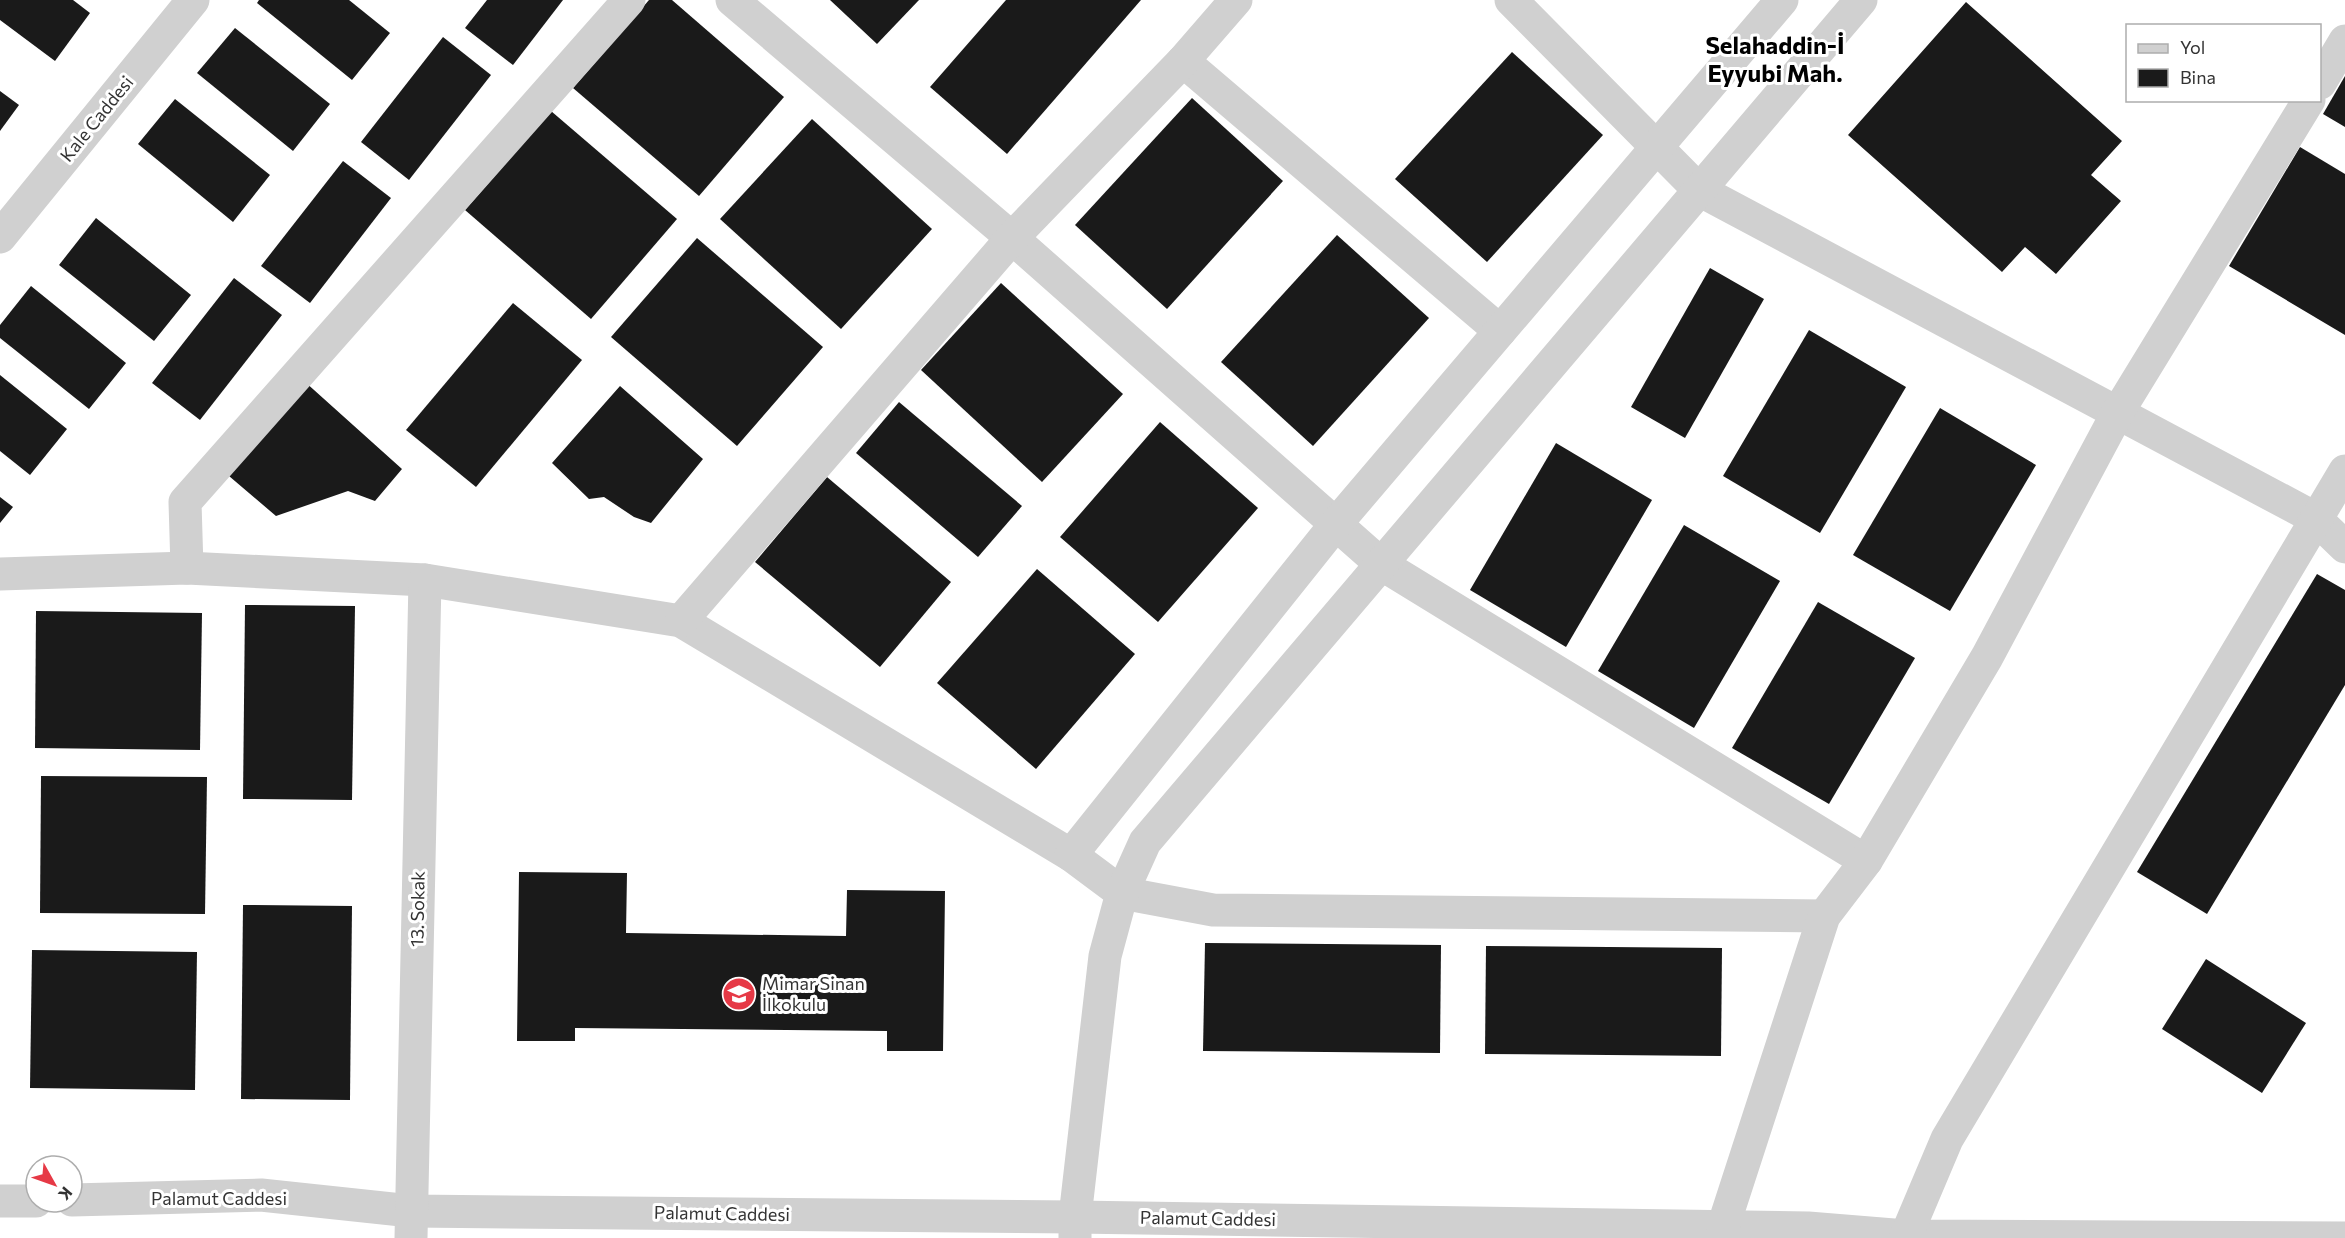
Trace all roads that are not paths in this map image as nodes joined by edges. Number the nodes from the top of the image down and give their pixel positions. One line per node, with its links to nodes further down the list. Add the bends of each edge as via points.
1 (194, 0): 14 (street, Kale Caddesi)
2 (629, 0): 23 (street, via 185,502)
3 (732, 0): 15 (street)
4 (1236, 0): 9 (street)
5 (1510, 0): 12 (street)
6 (1782, 0): 12 (street)
7 (1861, 0): 13 (street)
8 (2345, 41): 10 (street)
9 (1183, 61): 15 (street); 16 (street)
10 (2321, 80)
11 (2308, 102): 17 (street)
12 (1656, 146): 13 (street); 16 (street)
13 (1700, 190): 17 (street); 22 (street)
14 (0, 237)
15 (1012, 238): 20 (street); 26 (street)
16 (1500, 331): 20 (street)
17 (2118, 412): 19 (street); 28 (street, via 1987,657)
18 (2345, 471): 19 (street)
19 (2315, 518): 21 (street); 37 (street, via 1947,1139)
20 (1335, 525): 22 (street); 27 (street)
21 (2345, 547)
22 (1381, 564): 28 (street); 29 (street, via 1145,842)
23 (187, 568): 24 (street); 25 (street)
24 (0, 574)
25 (425, 580): 26 (street); 34 (street, 13. Sokak)
26 (681, 621): 27 (street)
27 (1071, 855): 29 (street)
28 (1866, 861): 30 (street)
29 (1122, 893): 30 (street, via 1213,910); 35 (street, via 1105,956)
30 (1824, 916): 36 (street)
31 (84, 1200): 34 (street, Palamut Caddesi, via 261,1195)
32 (0, 1201): 33 (street)
33 (24, 1201)
34 (411, 1224): 35 (street, Palamut Caddesi)
35 (1075, 1227): 36 (street, Palamut Caddesi)
36 (1723, 1227): 37 (street, Palamut Caddesi, via 1808,1228)
37 (1906, 1236): 38 (street, Palamut Caddesi)
38 (2345, 1238)

